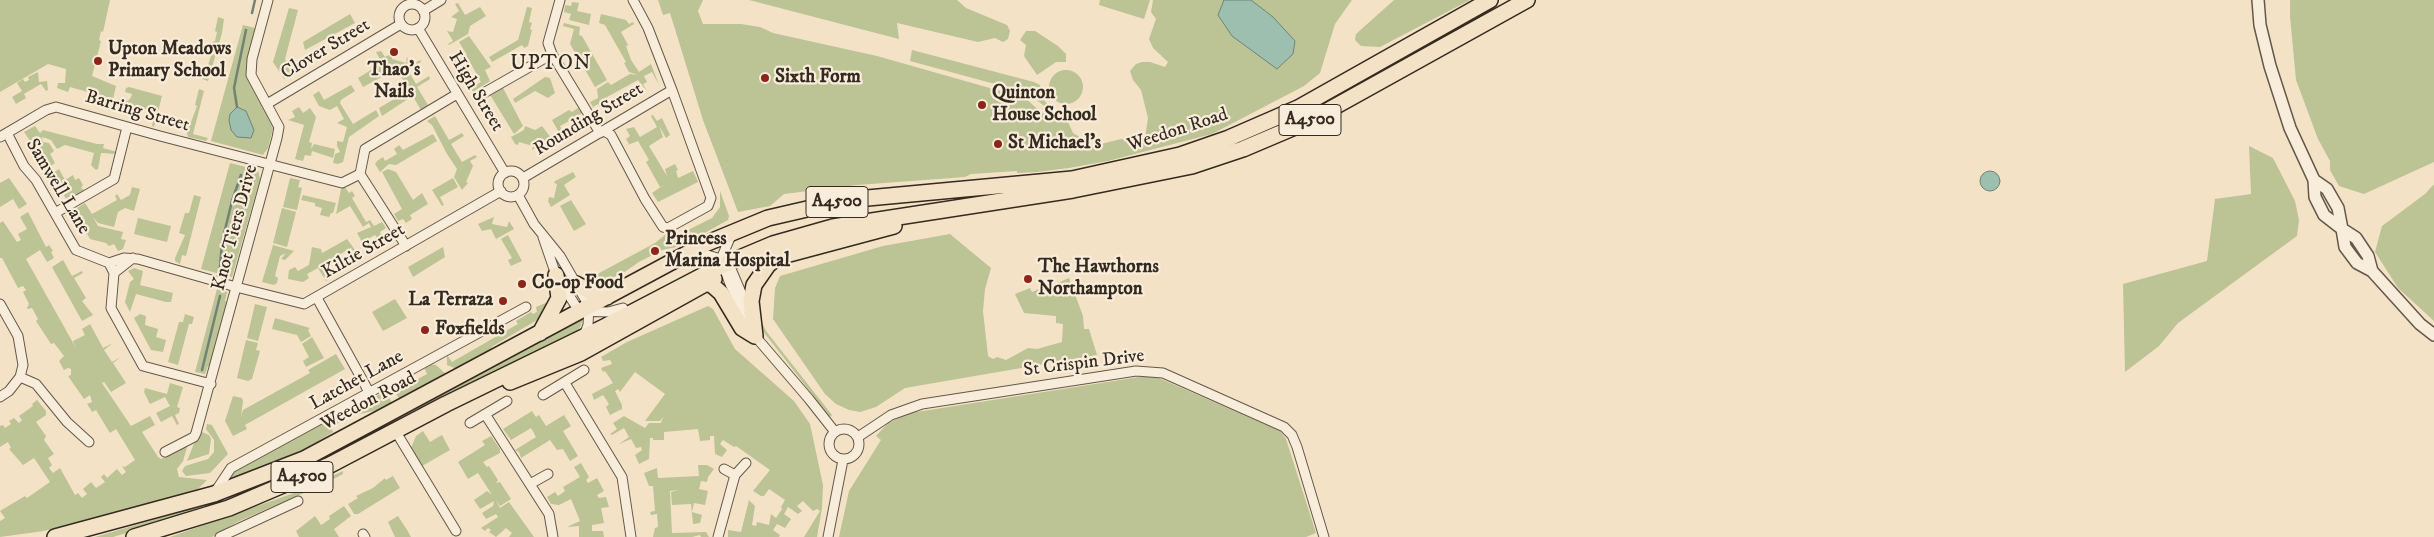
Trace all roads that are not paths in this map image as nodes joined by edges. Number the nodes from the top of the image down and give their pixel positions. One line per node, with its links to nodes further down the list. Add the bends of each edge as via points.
1 (268, 0): 16 (street, Knot Tiers Drive, via 250,67)
2 (441, 0): 9 (street)
3 (560, 0): 12 (street, via 548,43)
4 (633, 0): 13 (street, via 648,28)
5 (1490, 0): 28 (highway, Weedon Road / A4500, via 1298,108 1230,138 1180,155 1072,179 846,200 768,218)
6 (1527, 0): 26 (highway, Weedon Road / A4500, via 1309,121 1243,149 1192,166)
7 (2258, 0): 48 (street, via 2260,26 2270,66 2290,128 2314,180 2327,190 2338,208 2342,229 2356,238 2368,256 2372,271)
8 (403, 3): 9 (street, via 418,5); 10 (street)
9 (423, 11): 11 (street, via 425,18)
10 (401, 24): 11 (street, via 410,29); 16 (street, Clover Street)
11 (418, 28): 14 (street, High Street)
12 (552, 54): 15 (street); 18 (street)
13 (672, 90): 18 (street, Rounding Street); 18 (street, via 711,198 708,206 668,228 663,227 611,135)
14 (457, 94): 21 (street, High Street); 22 (street, via 365,149)
15 (482, 94)
16 (267, 104): 20 (street, Knot Tiers Drive, via 279,127)
17 (127, 127): 19 (street, Barring Street, via 56,107); 20 (street, Barring Street); 27 (street, via 114,179)
18 (602, 132): 23 (street, Rounding Street)
19 (3, 135): 27 (street, Samwell Lane)
20 (270, 165): 22 (street, Barring Street, via 342,183); 40 (street, Knot Tiers Drive)
21 (505, 173): 23 (street, via 517,172); 24 (street, via 500,179)
22 (360, 174): 30 (street)
23 (523, 178): 25 (street, via 524,186)
24 (501, 191): 25 (street, via 507,196); 30 (street, Kiltie Street)
25 (518, 195): 29 (street)
26 (938, 212): 34 (highway, Weedon Road / A4500, via 874,220 803,235); 49 (highway, via 778,257 754,285 751,301)
27 (55, 213): 33 (street, Samwell Lane, via 76,250)
28 (733, 231): 31 (highway, Weedon Road / A4500); 34 (street)
29 (542, 234): 36 (street); 39 (street, via 560,256)
30 (406, 246): 42 (street, Kiltie Street)
31 (683, 256): 34 (street, Weedon Road, via 704,254); 41 (highway, Weedon Road / A4500)
32 (133, 258): 33 (street); 35 (street); 40 (street, Kiltie Street)
33 (109, 262): 35 (street)
34 (728, 271): 37 (highway, Weedon Road / A4500); 38 (highway, Weedon Road); 49 (street, via 748,308)
35 (114, 273): 54 (street, via 111,308 143,366)
36 (556, 275): 46 (street); 47 (highway, via 559,298)
37 (690, 282): 38 (highway); 45 (highway, via 676,280); 50 (highway, Weedon Road / A4500)
38 (708, 283): 49 (highway, via 721,292 742,328); 57 (highway, Weedon Road, via 562,363)
39 (576, 284): 41 (highway); 46 (street)
40 (236, 287): 42 (street, Kiltie Street, via 304,304); 54 (street, Knot Tiers Drive)
41 (607, 297): 46 (highway, Weedon Road / A4500)
42 (317, 298): 55 (street)
43 (0, 304): 52 (street, via 20,342 23,365)
44 (526, 307): 55 (street, Latchet Lane)
45 (623, 308): 46 (street, via 608,312)
46 (586, 310): 47 (highway, Weedon Road / A4500); 50 (street, via 588,325)
47 (539, 334): 62 (highway, Weedon Road / A4500)
48 (2434, 335)
49 (755, 336): 64 (street)
50 (583, 338): 57 (highway, Weedon Road / A4500)
51 (584, 370): 53 (street)
52 (20, 377): 58 (street, via 10,391); 66 (street, via 36,384)
53 (564, 382): 56 (street); 81 (street, via 622,477)
54 (211, 384): 67 (street, Knot Tiers Drive, via 194,438)
55 (366, 395): 74 (street, Latchet Lane, via 231,468)
56 (543, 395)
57 (463, 396): 63 (highway, Weedon Road / A4500)
58 (0, 397)
59 (507, 401): 60 (street)
60 (485, 414): 61 (street); 73 (street)
61 (470, 423)
62 (366, 427): 63 (highway, via 382,425); 74 (highway, Weedon Road / A4500, via 304,459)
63 (396, 432): 76 (street); 78 (highway, Weedon Road / A4500, via 330,465 229,508)
64 (834, 432): 65 (street, via 852,430); 68 (street, via 829,449)
65 (858, 437): 68 (street, via 858,452); 84 (street, St Crispin Drive, via 891,415 922,404 1136,372 1163,372 1284,427 1292,435)
66 (88, 442)
67 (165, 452)
68 (843, 460): 83 (street)
69 (746, 463): 72 (street)
70 (724, 469): 72 (street)
71 (548, 474): 73 (street)
72 (735, 475): 82 (street)
73 (530, 484): 80 (street, via 549,514)
74 (214, 494): 77 (highway, Weedon Road / A4500)
75 (298, 501): 79 (street)
76 (456, 531)
77 (55, 537)
78 (134, 537)
79 (220, 537)
80 (553, 537)
81 (631, 537)
82 (718, 537)
83 (828, 537)
84 (1324, 537)

